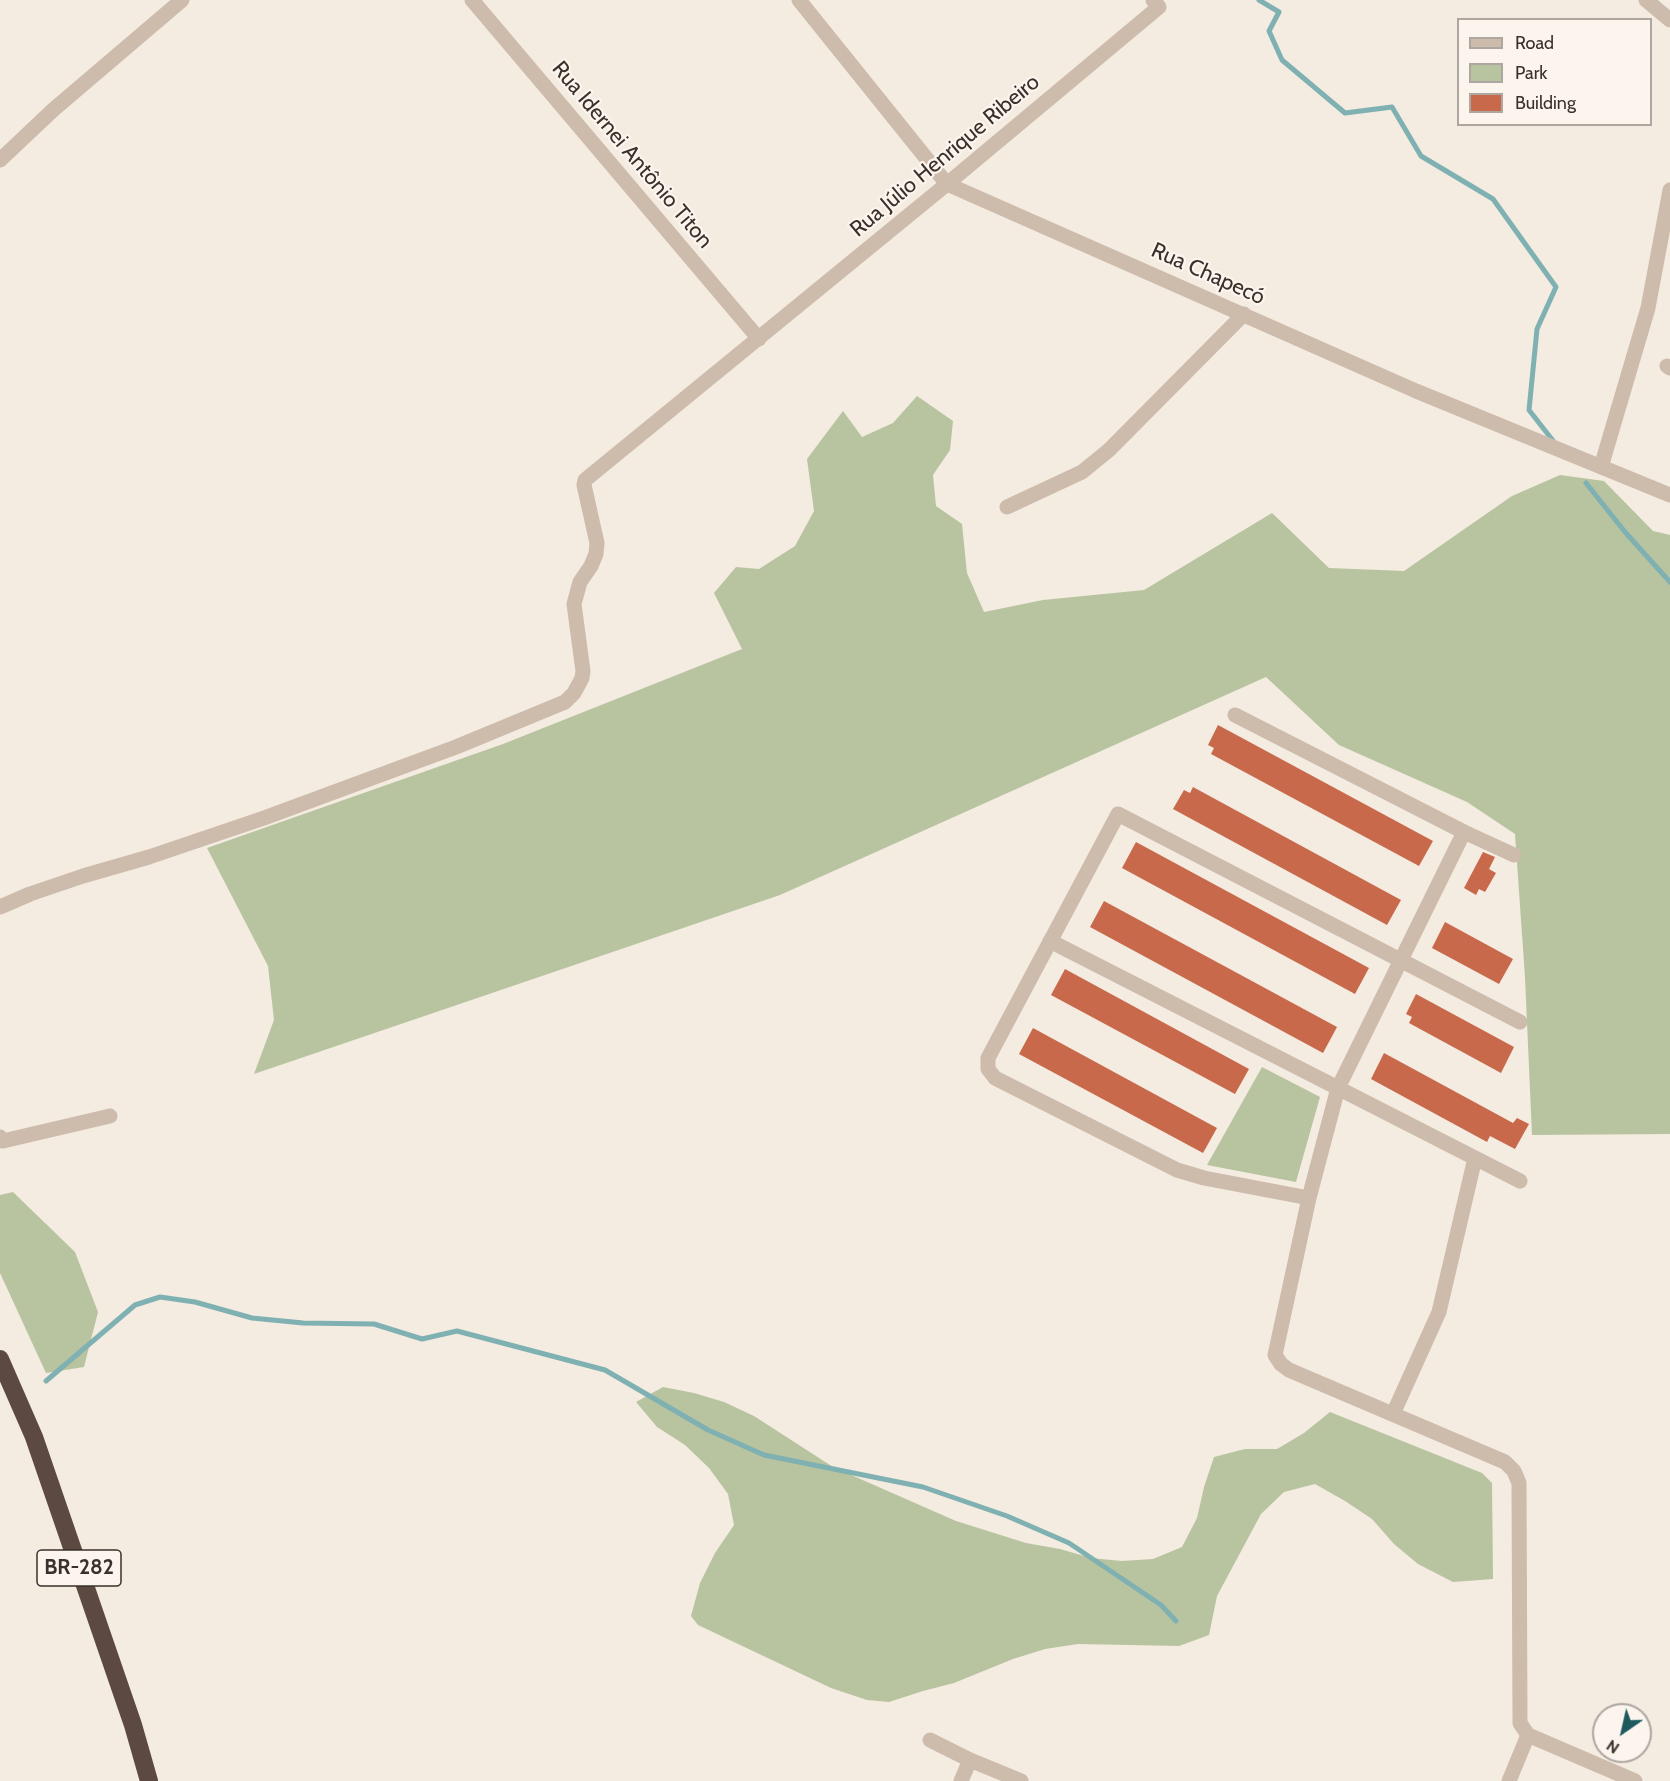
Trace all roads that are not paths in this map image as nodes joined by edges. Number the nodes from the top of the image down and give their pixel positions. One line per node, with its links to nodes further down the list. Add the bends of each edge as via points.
1 (182, 0): 7 (street)
2 (472, 0): 11 (street, Rua Idernei Antônio Titon)
3 (799, 0): 8 (street, Rua Chapecó)
4 (1646, 0): 6 (street)
5 (1156, 4): 8 (street, Rua Júlio Henrique Ribeiro)
6 (1670, 20)
7 (0, 160)
8 (947, 184): 10 (street, Rua Chapecó); 11 (street, Rua Júlio Henrique Ribeiro)
9 (1670, 190): 12 (street, via 1647,308)
10 (1244, 314): 12 (street, Rua Chapecó, via 1416,391); 14 (street, via 1109,450 1082,472)
11 (759, 339): 18 (street, Rua Júlio Henrique Ribeiro, via 585,480 597,543 574,604 582,678 565,702 264,818)
12 (1601, 467): 13 (street, Rua Chapecó)
13 (1670, 495)
14 (1007, 507)
15 (1234, 715): 16 (street)
16 (1464, 832): 17 (street); 20 (street)
17 (1514, 855)
18 (0, 907)
19 (1050, 941): 20 (street, via 1118,814); 22 (street); 27 (street, via 988,1058 988,1069 995,1078 1178,1170)
20 (1400, 959): 21 (street); 22 (street)
21 (1520, 1022)
22 (1338, 1088): 25 (street); 27 (street)
23 (110, 1116): 24 (street, via 3,1142)
24 (0, 1137)
25 (1475, 1158): 26 (street); 29 (street, via 1439,1312)
26 (1520, 1181)
27 (1309, 1198): 29 (street, via 1275,1355 1289,1370)
28 (0, 1359): 33 (highway, BR-282, via 38,1448)
29 (1393, 1414): 30 (street, via 1505,1462 1514,1471 1519,1483 1520,1724)
30 (1528, 1735): 36 (street); 37 (street)
31 (930, 1740): 32 (street)
32 (970, 1760): 34 (street); 35 (street)
33 (149, 1781)
34 (961, 1781)
35 (1021, 1781)
36 (1509, 1781)
37 (1635, 1781)

